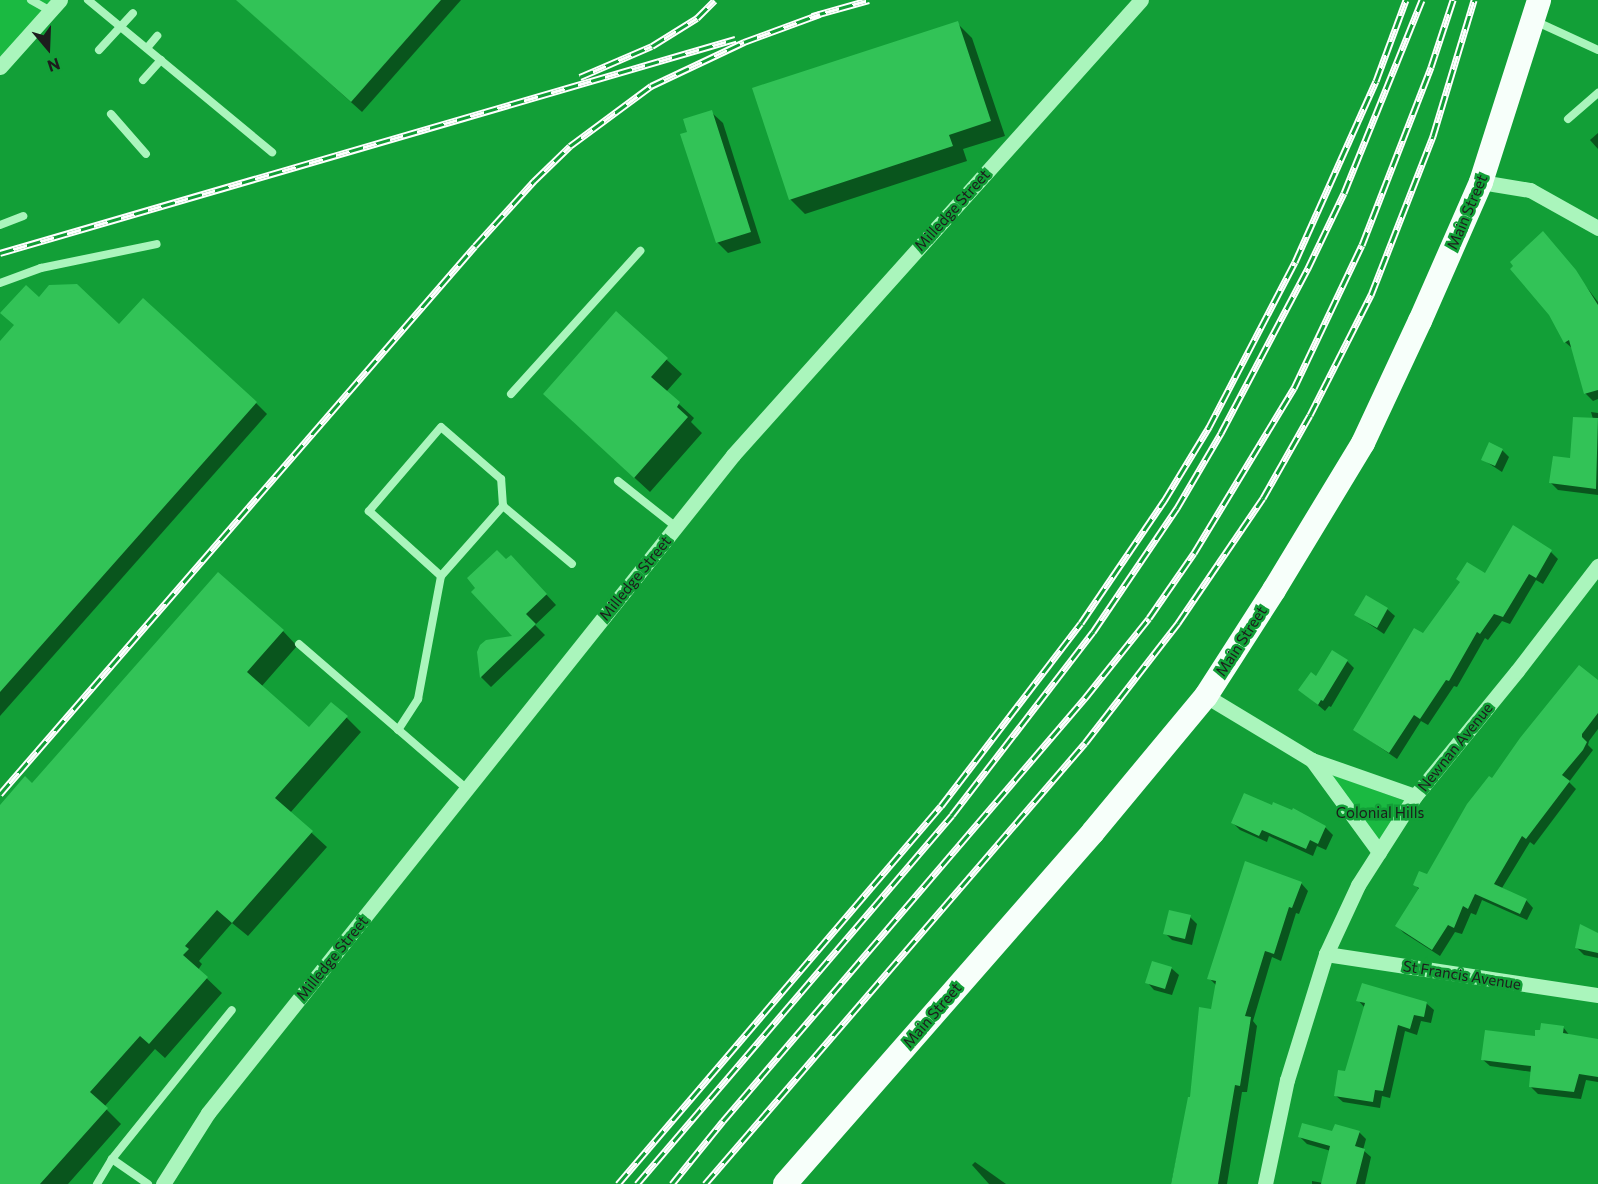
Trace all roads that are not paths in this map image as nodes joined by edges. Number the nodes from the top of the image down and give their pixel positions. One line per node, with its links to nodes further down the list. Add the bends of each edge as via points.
1 (31, 0): 4 (lane)
2 (88, 0): 7 (lane)
3 (1141, 0): 30 (street, Milledge Street, via 733,455)
4 (55, 5): 13 (street)
5 (1536, 10): 11 (lane); 20 (main road, Main Street)
6 (133, 13): 7 (lane)
7 (120, 27): 9 (lane); 10 (lane)
8 (157, 36): 9 (lane)
9 (147, 48): 12 (lane)
10 (99, 50)
11 (1598, 50)
12 (161, 60): 14 (lane); 18 (lane)
13 (0, 68)
14 (143, 80)
15 (1598, 93): 17 (lane)
16 (111, 114): 19 (lane)
17 (1568, 119)
18 (272, 152)
19 (146, 154)
20 (1481, 182): 23 (street, via 1530,190); 35 (main road, Main Street, via 1363,443)
21 (23, 216): 22 (lane)
22 (0, 225)
23 (1598, 228)
24 (157, 244): 26 (lane, via 41,268)
25 (640, 251): 27 (lane)
26 (0, 283)
27 (511, 394)
28 (618, 481): 30 (lane)
29 (503, 506): 31 (lane); 33 (lane); 33 (lane, via 501,479 441,427 369,511)
30 (676, 527): 38 (street, Milledge Street)
31 (572, 564)
32 (1598, 566): 39 (street, Newnan Avenue)
33 (441, 576): 36 (lane, via 418,699)
34 (299, 644): 36 (lane)
35 (1206, 696): 37 (street); 48 (main road, Main Street, via 1093,832)
36 (398, 730): 38 (lane)
37 (1312, 760): 39 (street); 40 (street)
38 (467, 789): 47 (street, Milledge Street, via 208,1113)
39 (1415, 796): 40 (street, Newnan Avenue)
40 (1379, 852): 41 (street, Newnan Avenue, via 1358,885)
41 (1326, 954): 42 (street, St Francis Avenue); 49 (street, Newnan Avenue, via 1287,1080)
42 (1598, 995)
43 (232, 1010): 44 (lane)
44 (112, 1159): 45 (lane); 46 (lane)
45 (97, 1184)
46 (148, 1184)
47 (164, 1184)
48 (785, 1184)
49 (1265, 1184)

